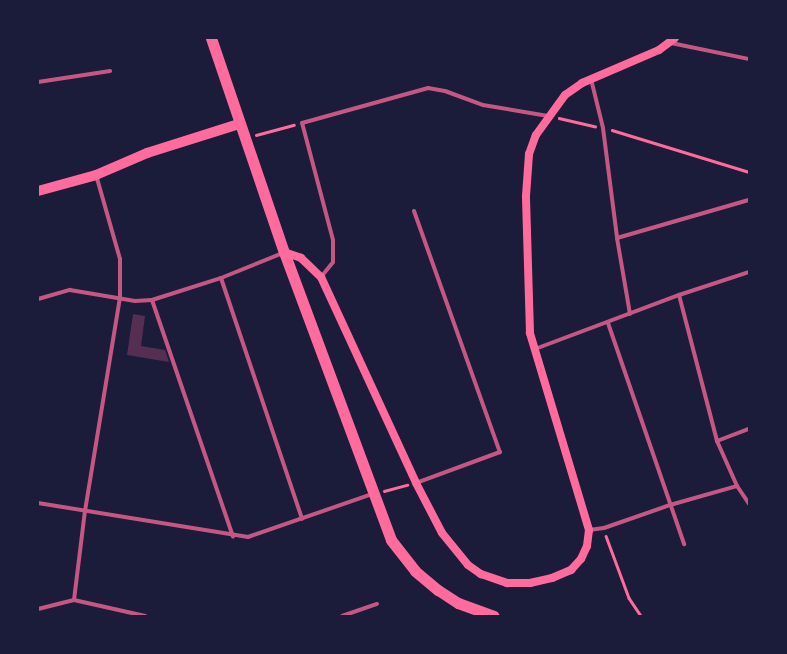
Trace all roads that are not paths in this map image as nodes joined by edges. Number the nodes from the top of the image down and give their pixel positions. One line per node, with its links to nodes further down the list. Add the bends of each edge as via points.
1 (211, 38): 8 (highway)
2 (673, 40): 3 (street); 5 (main road)
3 (749, 59)
4 (110, 71): 6 (street)
5 (590, 80): 7 (main road, via 565,96); 13 (street, via 603,128)
6 (38, 82)
7 (548, 116): 16 (street, via 483,105 445,91 428,88 302,123 333,240 333,262); 24 (main road, via 536,135 526,173 530,333)
8 (239, 124): 9 (main road, via 147,153); 14 (highway)
9 (96, 175): 10 (main road); 19 (street, via 120,259)
10 (38, 191)
11 (749, 200): 13 (street)
12 (414, 211): 27 (street, via 500,452)
13 (617, 238): 22 (street)
14 (284, 252): 16 (main road, via 301,258); 17 (street); 29 (highway)
15 (749, 272): 18 (street)
16 (321, 277): 27 (main road)
17 (221, 278): 21 (street); 34 (street)
18 (679, 295): 22 (street); 26 (street)
19 (120, 297): 20 (street, via 70,290); 21 (street, via 135,301); 33 (street)
20 (38, 298)
21 (152, 300): 36 (street)
22 (630, 314): 23 (street)
23 (608, 323): 24 (street); 32 (street)
24 (533, 350): 35 (main road)
25 (749, 430): 26 (street)
26 (717, 441): 28 (street)
27 (416, 483): 35 (main road, via 442,533 468,565 492,579 507,583 530,583 571,570 581,559 587,546)
28 (737, 486): 31 (street); 32 (street)
29 (372, 494): 34 (street); 43 (highway, via 391,540 415,571 458,603)
30 (38, 503): 33 (street)
31 (749, 504)
32 (670, 505): 35 (street, via 604,528); 37 (street)
33 (85, 511): 36 (street); 38 (street)
34 (302, 519): 36 (street, via 248,537)
35 (589, 530)
36 (233, 536)
37 (684, 544)
38 (74, 600): 40 (street); 41 (street)
39 (377, 604): 42 (street)
40 (38, 609)
41 (145, 616)
42 (342, 616)
43 (494, 616)

